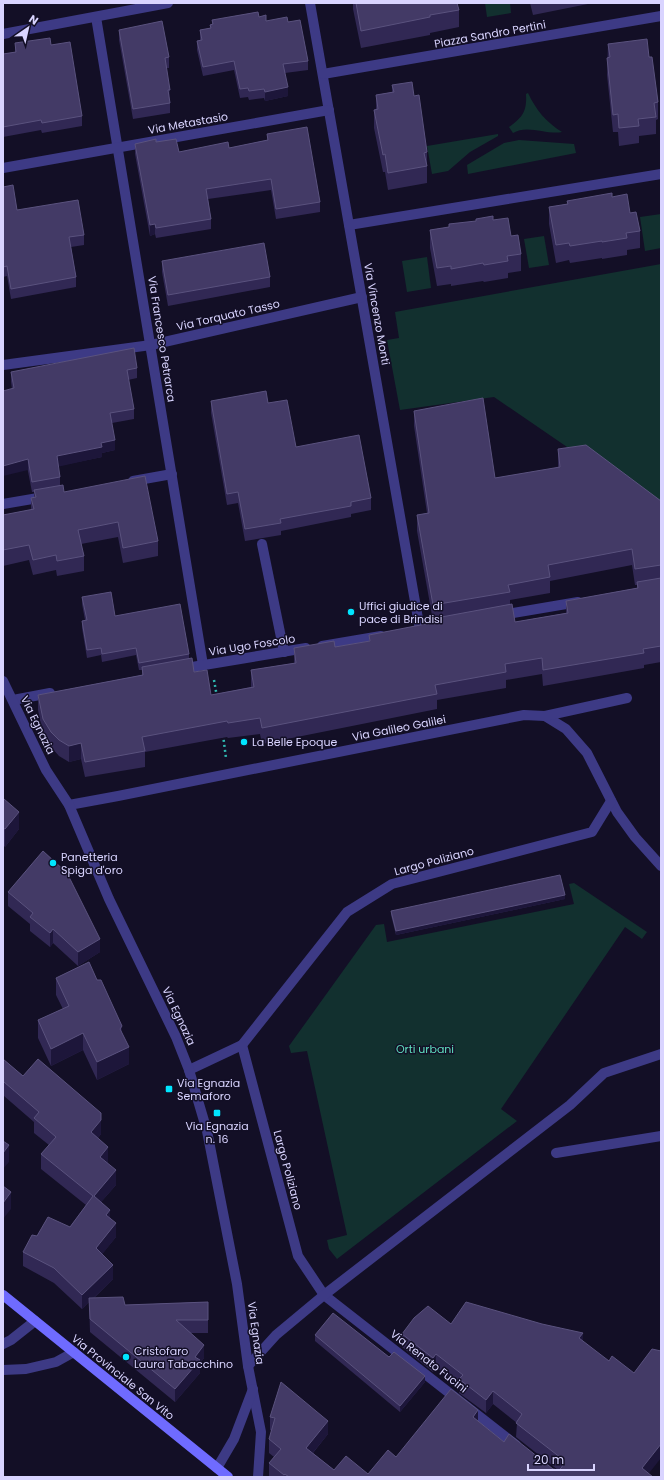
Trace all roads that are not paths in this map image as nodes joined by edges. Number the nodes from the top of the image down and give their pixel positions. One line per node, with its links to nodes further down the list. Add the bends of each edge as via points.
1 (168, 3): 4 (street)
2 (310, 3): 6 (street, Via Vincenzo Monti)
3 (661, 16): 6 (street, Piazza Sandro Pertini)
4 (96, 17): 5 (street); 8 (street, Via Francesco Petrarca)
5 (3, 34)
6 (323, 74): 7 (street, Via Vincenzo Monti)
7 (329, 110): 8 (street, Via Metastasio); 11 (street, Via Vincenzo Monti)
8 (118, 148): 9 (street, Via Metastasio); 13 (street, Via Francesco Petrarca)
9 (3, 168)
10 (661, 174): 11 (street)
11 (349, 225): 12 (street, Via Vincenzo Monti)
12 (362, 297): 13 (street, Via Torquato Tasso); 22 (street, Via Vincenzo Monti)
13 (151, 345): 14 (street, Via Torquato Tasso); 15 (street, Via Francesco Petrarca)
14 (3, 365)
15 (172, 474): 16 (street); 25 (street, Via Francesco Petrarca)
16 (126, 482)
17 (57, 494): 18 (street)
18 (3, 504)
19 (262, 544): 24 (street)
20 (591, 599): 21 (street)
21 (490, 618)
22 (420, 630)
23 (389, 635): 24 (street, Via Ugo Foscolo)
24 (284, 652): 25 (street, Via Ugo Foscolo)
25 (208, 664): 26 (street, Via Ugo Foscolo)
26 (173, 671)
27 (3, 681): 30 (street, Via Egnazia)
28 (58, 692): 30 (street)
29 (627, 698): 31 (street)
30 (13, 700): 33 (street, Via Egnazia, via 46,770)
31 (545, 716): 32 (street, via 566,729 587,753); 33 (street, Via Galileo Galilei, via 524,715)
32 (611, 801): 34 (street, via 635,837); 35 (street, Largo Poliziano, via 592,832 392,884 347,912)
33 (69, 805): 37 (street, Via Egnazia, via 109,899)
34 (661, 866)
35 (242, 1045): 37 (street, Largo Poliziano); 41 (street, Largo Poliziano, via 298,1256)
36 (661, 1054): 41 (street, via 604,1073 570,1105)
37 (190, 1070): 45 (street, Via Egnazia, via 207,1132 237,1284)
38 (661, 1136): 39 (street)
39 (556, 1153)
40 (3, 1295): 42 (main road, Via Provinciale San Vito)
41 (324, 1295): 45 (street, via 276,1335); 48 (street, Via Renato Fucini)
42 (35, 1321): 43 (street); 44 (main road, Via Provinciale San Vito)
43 (3, 1344)
44 (74, 1352): 46 (street, via 56,1362 26,1369); 49 (main road, Via Provinciale San Vito)
45 (248, 1366): 47 (street, Via Egnazia)
46 (3, 1370)
47 (254, 1389): 49 (street, via 234,1439); 51 (street, Via Egnazia, via 261,1432)
48 (526, 1453)
49 (217, 1468): 50 (main road, Via Provinciale San Vito)
50 (228, 1477)
51 (258, 1477)

